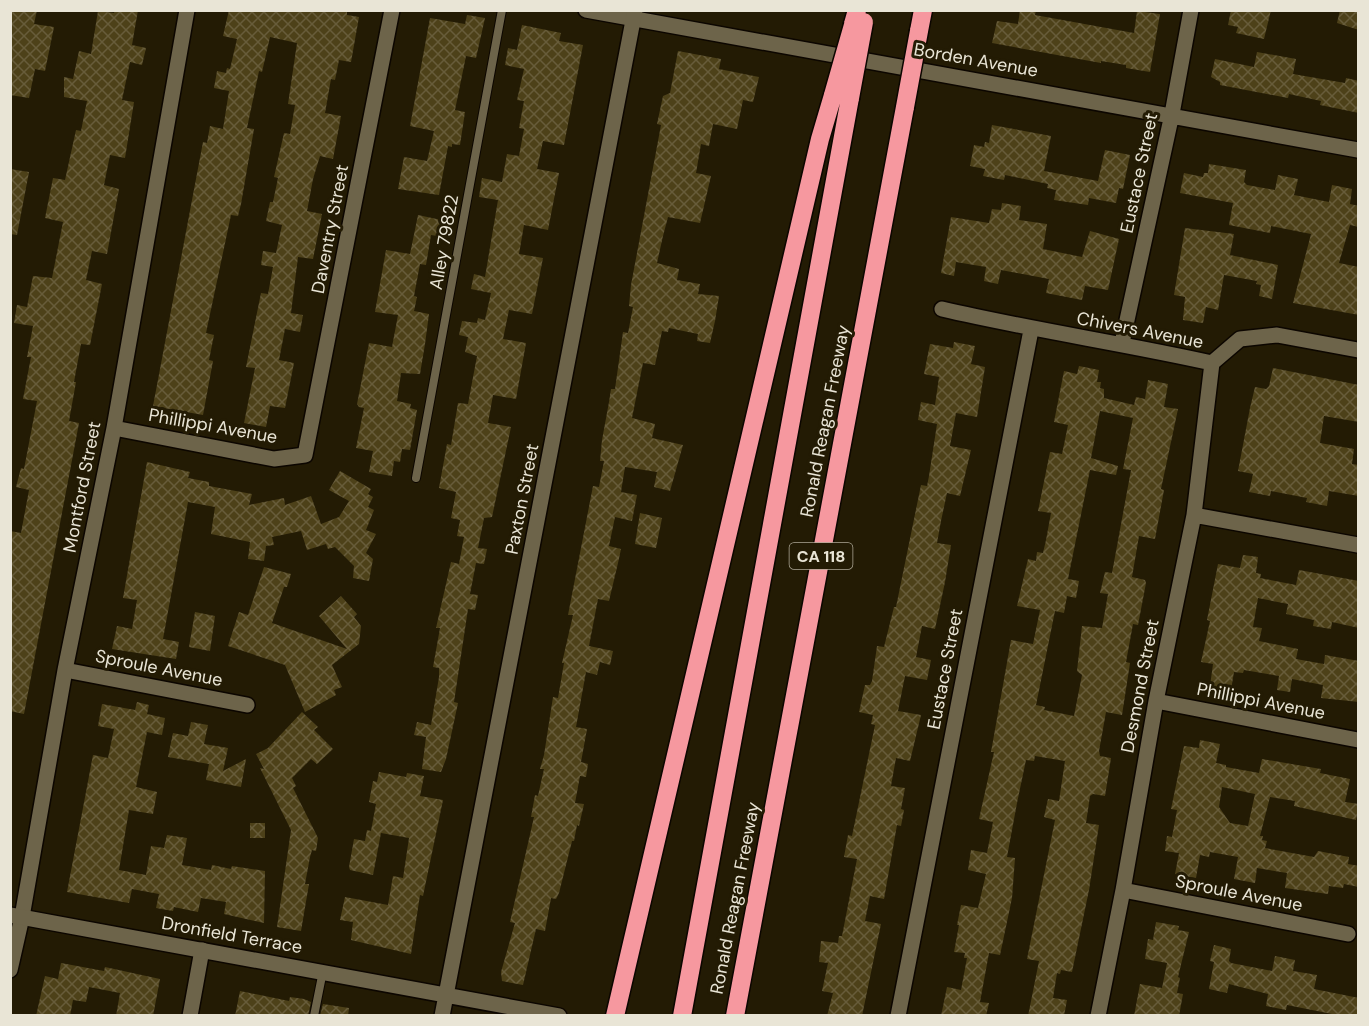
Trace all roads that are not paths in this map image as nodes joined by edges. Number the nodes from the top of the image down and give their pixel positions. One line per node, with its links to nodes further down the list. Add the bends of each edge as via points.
1 (187, 10): 17 (street, Montford Street)
2 (392, 10): 18 (street, Daventry Street)
3 (502, 10): 19 (lane, Alley 79822)
4 (586, 10): 7 (street, Borden Avenue)
5 (923, 10): 33 (highway, Ronald Reagan Freeway / CA 118, bridge)
6 (1191, 10): 10 (street, Eustace Street)
7 (634, 15): 10 (street, Borden Avenue); 32 (street, Paxton Street)
8 (860, 17): 9 (highway, bridge)
9 (841, 96): 38 (highway, via 820,139); 39 (highway)
10 (1172, 114): 11 (street, Borden Avenue); 14 (street, Eustace Street)
11 (1359, 150)
12 (942, 309): 13 (street, Chivers Avenue)
13 (1031, 330): 14 (street, Chivers Avenue); 40 (street, Eustace Street)
14 (1122, 344): 16 (street, Chivers Avenue)
15 (1359, 350): 16 (street, Chivers Avenue, via 1277,335 1240,339)
16 (1212, 363): 20 (street, Desmond Street)
17 (114, 428): 18 (street, Phillippi Avenue, via 274,459); 22 (street, Montford Street)
18 (305, 455)
19 (416, 478)
20 (1194, 515): 21 (street); 23 (street, Desmond Street)
21 (1359, 545)
22 (65, 670): 24 (street, Sproule Avenue); 27 (street, Montford Street)
23 (1156, 701): 25 (street, Phillippi Avenue); 26 (street, Desmond Street)
24 (247, 705)
25 (1359, 740)
26 (1123, 890): 28 (street, Sproule Avenue); 41 (street, Desmond Street)
27 (16, 916): 29 (street, Dronfield Terrace); 30 (street, Montford Street)
28 (1348, 934)
29 (202, 950): 31 (street, Dronfield Terrace); 34 (street)
30 (10, 970)
31 (323, 971): 32 (street, Dronfield Terrace); 35 (lane)
32 (447, 994): 36 (street, Paxton Street); 37 (street, Dronfield Terrace)
33 (736, 1010)
34 (190, 1016)
35 (314, 1016)
36 (444, 1016)
37 (559, 1016)
38 (615, 1016)
39 (682, 1016)
40 (898, 1016)
41 (1098, 1016)

